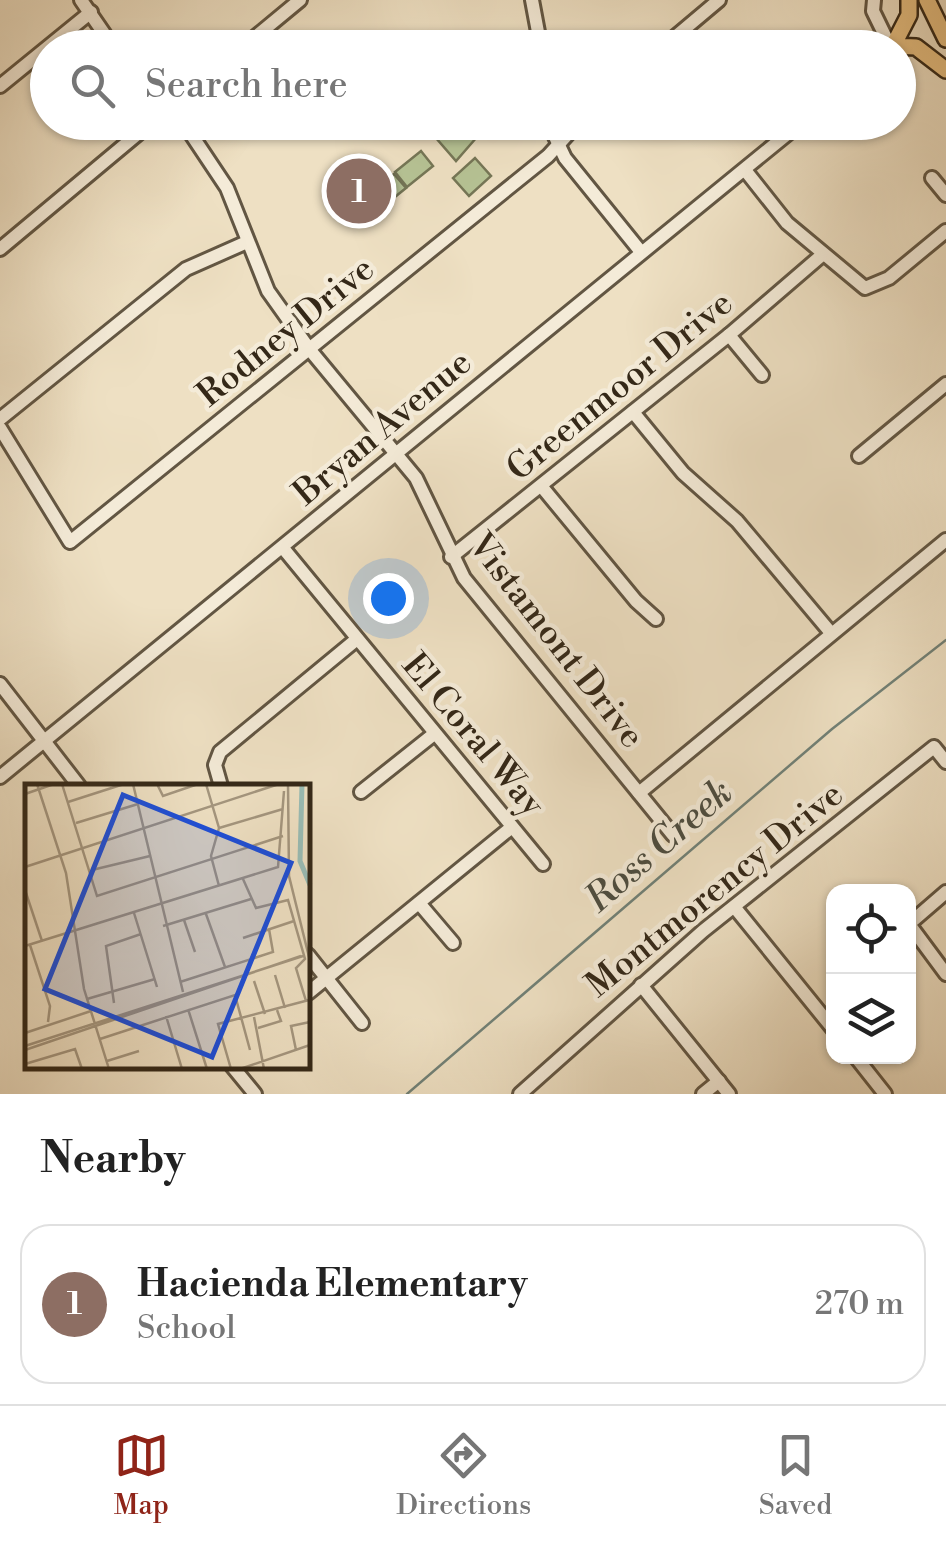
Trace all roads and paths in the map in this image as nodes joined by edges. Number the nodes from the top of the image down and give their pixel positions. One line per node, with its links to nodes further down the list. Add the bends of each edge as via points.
1 (82, 0): 8 (street)
2 (300, 0): 11 (street)
3 (532, 0): 12 (street)
4 (719, 0): 13 (street)
5 (874, 0): 14 (street)
6 (908, 0): 15 (main road)
7 (926, 0): 16 (main road)
8 (91, 12): 9 (street); 10 (street)
9 (69, 30)
10 (102, 30)
11 (264, 30)
12 (537, 30)
13 (683, 30)
14 (883, 30)
15 (901, 30)
16 (946, 39)
17 (916, 47): 19 (main road)
18 (30, 62): 20 (street)
19 (946, 70)
20 (0, 86)
21 (130, 140): 32 (street)
22 (195, 140): 31 (street, Vistamont Drive, via 227,188)
23 (556, 140): 26 (street)
24 (563, 140): 26 (street, Rodney Drive)
25 (781, 140): 27 (street, Bryan Avenue)
26 (558, 145): 33 (street); 36 (street, Rodney Drive)
27 (745, 170): 33 (street, Bryan Avenue); 34 (street)
28 (932, 178): 29 (street)
29 (946, 194)
30 (946, 231): 34 (street, via 889,278 865,288)
31 (247, 242): 36 (street, Vistamont Drive, via 268,291); 40 (street, via 186,269)
32 (0, 248)
33 (641, 252): 42 (street, Bryan Avenue)
34 (822, 255): 35 (street, Greenmoor Drive)
35 (729, 335): 37 (street); 39 (street, Greenmoor Drive)
36 (310, 350): 41 (street, Rodney Drive, via 70,542); 42 (street, Vistamont Drive)
37 (762, 376)
38 (946, 384): 43 (street)
39 (633, 412): 44 (street, Greenmoor Drive); 49 (street)
40 (0, 419)
41 (0, 428)
42 (396, 454): 46 (street, Bryan Avenue); 47 (street, Vistamont Drive, via 427,498)
43 (860, 456)
44 (542, 487): 47 (street, Greenmoor Drive); 48 (street)
45 (946, 540): 49 (street)
46 (283, 548): 50 (street, El Coral Way); 53 (street, Bryan Avenue)
47 (450, 557): 59 (street, Vistamont Drive)
48 (656, 619)
49 (831, 633): 59 (street)
50 (357, 639): 52 (street, El Coral Way); 57 (street, via 220,752)
51 (0, 684): 53 (street)
52 (434, 734): 58 (street); 60 (street, El Coral Way)
53 (46, 740): 55 (street, Bryan Avenue); 56 (street)
54 (946, 762): 65 (street, Montmorency Drive, via 934,748)
55 (0, 777)
56 (79, 784)
57 (221, 784)
58 (362, 792)
59 (639, 793): 61 (street, Vistamont Drive)
60 (512, 827): 62 (street, El Coral Way); 64 (street)
61 (673, 836)
62 (543, 864)
63 (946, 892): 66 (street)
64 (419, 903): 68 (street); 71 (street)
65 (736, 909): 72 (street, Montmorency Drive); 74 (street)
66 (916, 918)
67 (916, 933): 70 (street)
68 (452, 943)
69 (310, 958): 71 (street)
70 (946, 974)
71 (326, 978): 73 (street); 75 (street)
72 (641, 986): 78 (street); 80 (street, Montmorency Drive)
73 (310, 992)
74 (826, 1020)
75 (362, 1023)
76 (861, 1064): 83 (street)
77 (234, 1069): 79 (street)
78 (719, 1081): 81 (street); 82 (street)
79 (255, 1094)
80 (520, 1094)
81 (703, 1094)
82 (729, 1094)
83 (885, 1094)

